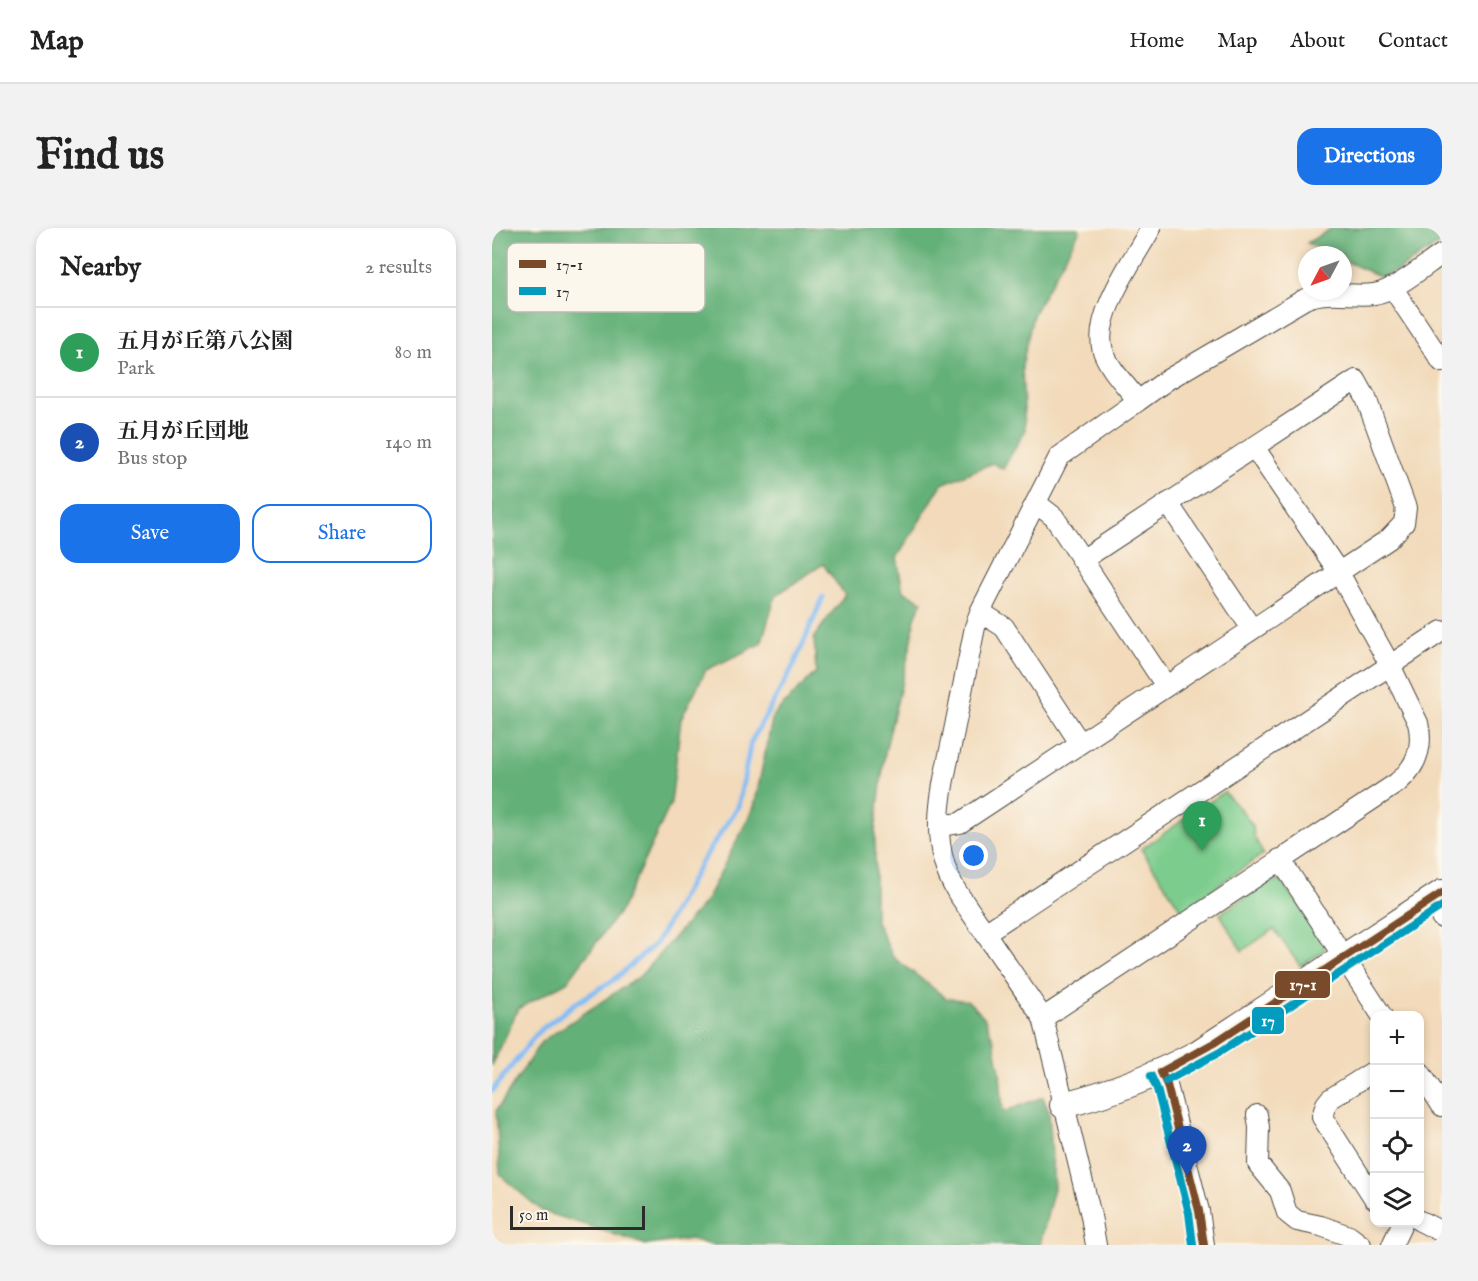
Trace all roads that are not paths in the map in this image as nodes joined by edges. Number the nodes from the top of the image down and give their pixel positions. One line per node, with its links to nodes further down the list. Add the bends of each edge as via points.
1 (1151, 228): 5 (street, via 1105,310 1101,331 1106,358)
2 (1442, 254): 3 (street)
3 (1392, 287): 4 (street); 5 (street, via 1375,294 1328,294 1305,299)
4 (1442, 362)
5 (1138, 400): 7 (street, via 1059,457)
6 (1254, 447): 8 (street); 10 (street); 10 (street, via 1356,380 1395,475 1406,513 1404,523 1393,535)
7 (1036, 503): 9 (street, via 1054,517); 11 (street)
8 (1168, 503): 9 (street); 12 (street)
9 (1082, 560): 15 (street)
10 (1338, 571): 12 (street); 14 (street)
11 (980, 612): 16 (street, via 1004,627); 17 (street, via 939,809)
12 (1252, 629): 15 (street)
13 (1442, 631): 14 (street)
14 (1390, 665): 18 (street, via 1415,712 1421,733 1420,750 1412,766 1396,783); 20 (street)
15 (1166, 686): 16 (street)
16 (1080, 743): 17 (street, via 960,823)
17 (939, 826): 20 (street, via 946,873)
18 (1280, 860): 21 (street); 23 (street)
19 (1438, 904): 21 (street)
20 (985, 933): 23 (street)
21 (1345, 958): 22 (street); 24 (street, via 1214,1043)
22 (1379, 1011)
23 (1043, 1018): 27 (street)
24 (1161, 1072): 27 (street, via 1120,1089); 35 (street, via 1199,1211)
25 (1370, 1074): 30 (street, via 1330,1099 1322,1117)
26 (1424, 1079): 28 (street)
27 (1063, 1105): 34 (street)
28 (1442, 1106)
29 (1257, 1115): 36 (street, via 1258,1164 1280,1191 1287,1213 1297,1221 1349,1236)
30 (1370, 1192)
31 (1424, 1223): 33 (street)
32 (1401, 1227): 37 (street)
33 (1442, 1232)
34 (1096, 1245)
35 (1204, 1245)
36 (1361, 1245)
37 (1392, 1245)

